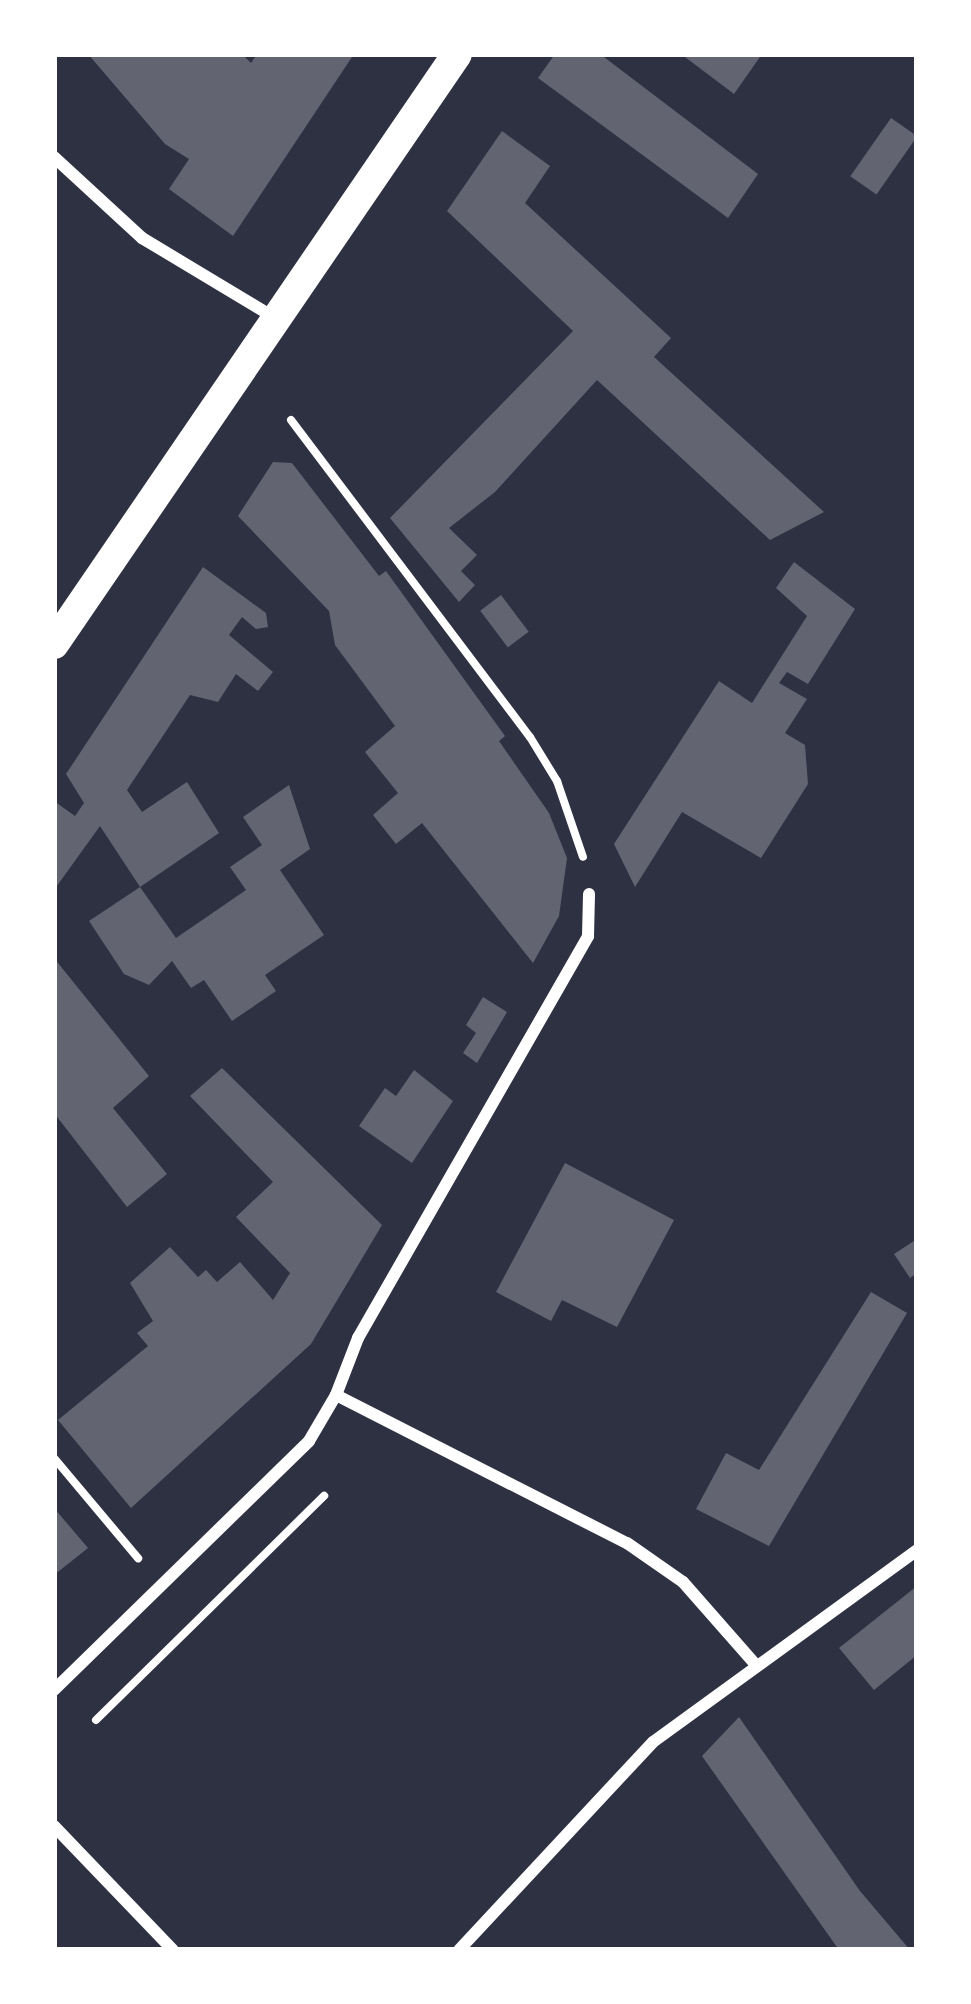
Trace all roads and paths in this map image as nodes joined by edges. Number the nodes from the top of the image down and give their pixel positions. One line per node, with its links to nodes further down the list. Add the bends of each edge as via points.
1 (457, 54): 3 (main road)
2 (54, 157): 3 (street, via 142,238)
3 (277, 319): 5 (main road)
4 (291, 421): 6 (path, via 530,737 576,827)
5 (54, 644)
6 (589, 894): 7 (street, via 588,936 358,1338)
7 (337, 1395): 11 (street, via 309,1441); 12 (street, via 628,1543 683,1582)
8 (54, 1458): 11 (path)
9 (323, 1496): 14 (path)
10 (917, 1550): 12 (street)
11 (161, 1588): 13 (street)
12 (755, 1664): 17 (street, via 653,1742)
13 (54, 1690)
14 (97, 1720)
15 (54, 1826): 16 (street)
16 (173, 1950)
17 (459, 1950)

